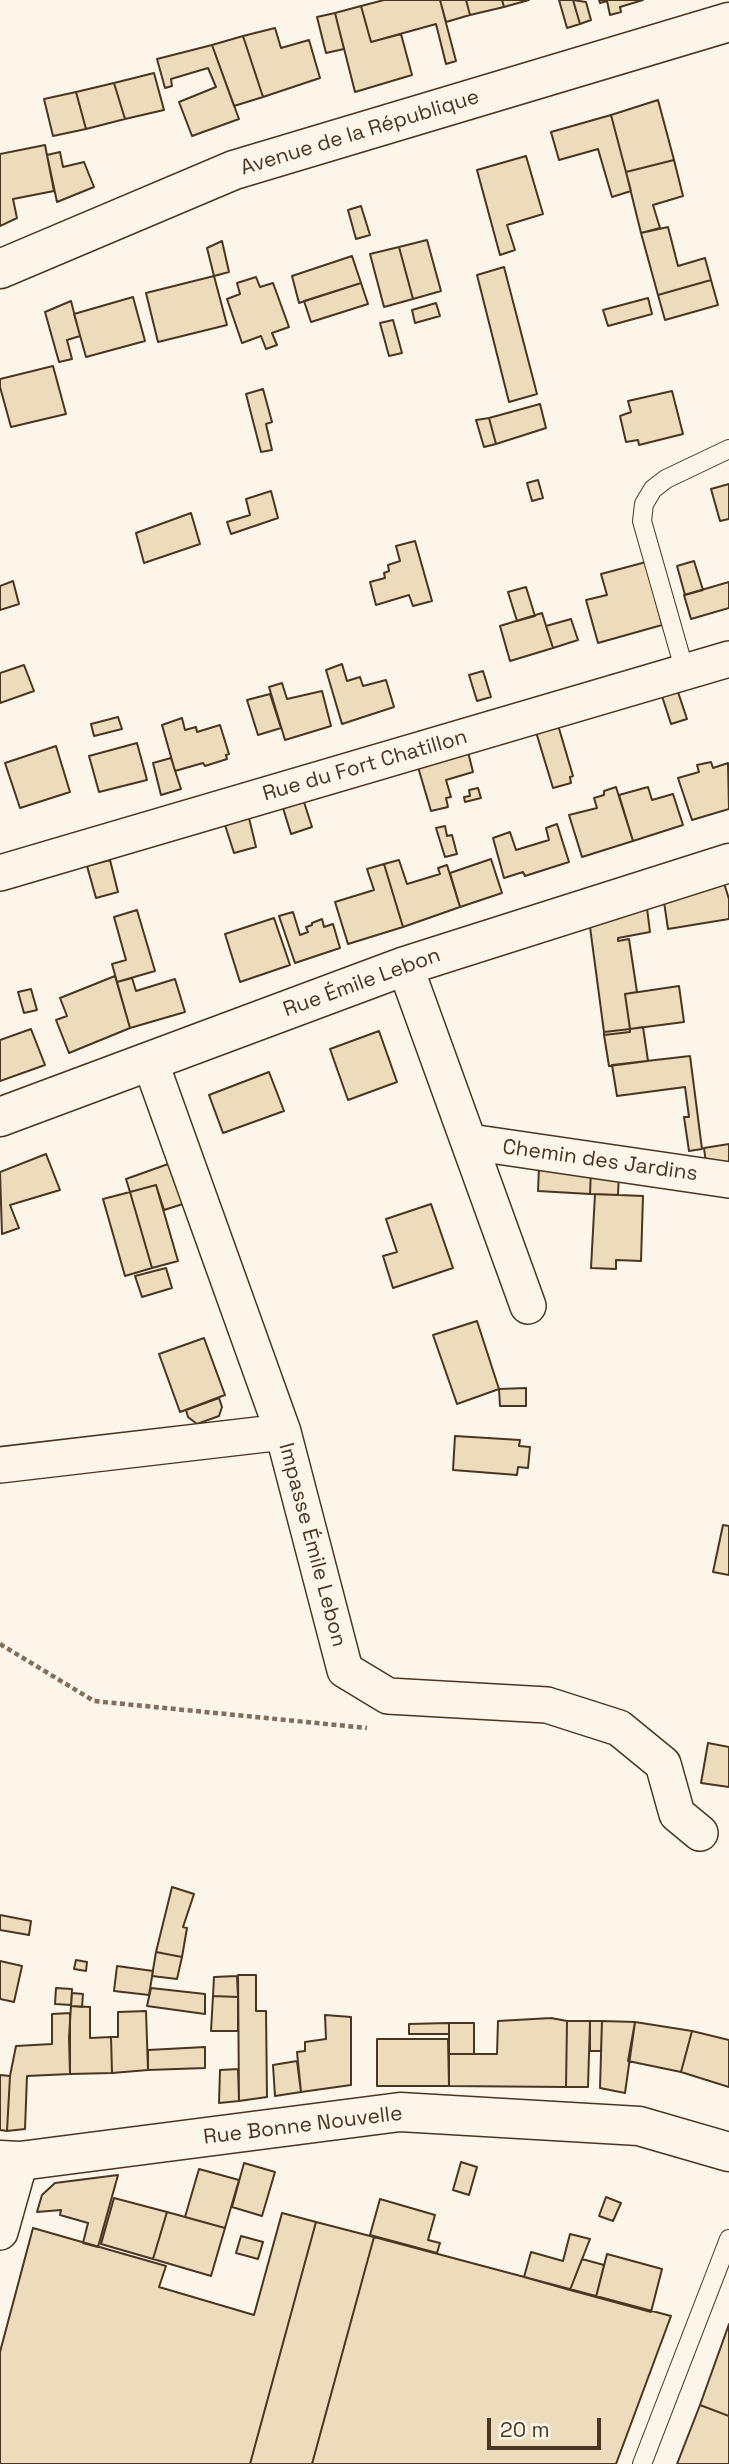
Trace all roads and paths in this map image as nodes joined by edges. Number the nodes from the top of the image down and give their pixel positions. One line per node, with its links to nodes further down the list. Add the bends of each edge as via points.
1 (727, 31): 2 (main road, Avenue de la République, via 234,170)
2 (0, 269)
3 (729, 449): 5 (lane, via 666,479 644,505 642,521)
4 (729, 659): 5 (street, Rue du Fort Chatillon)
5 (685, 672): 7 (street, Rue du Fort Chatillon)
6 (729, 863): 8 (main road, Rue Émile Lebon)
7 (0, 873)
8 (405, 966): 9 (main road, Rue Émile Lebon); 11 (street, Chemin des Jardins)
9 (150, 1061): 10 (main road, Rue Émile Lebon); 14 (street, Impasse Émile Lebon)
10 (0, 1117)
11 (470, 1142): 12 (street, Chemin des Jardins); 13 (street, Chemin des Jardins)
12 (729, 1180)
13 (528, 1306)
14 (283, 1432): 15 (street); 18 (street, Impasse Émile Lebon, via 345,1670 388,1696 547,1705 619,1728 663,1765 677,1814)
15 (0, 1465)
16 (0, 1644): 17 (path, via 94,1701)
17 (380, 1730)
18 (700, 1833)
19 (729, 2152): 20 (main road, Rue Bonne Nouvelle, via 639,2126 400,2112)
20 (10, 2161): 21 (street)
21 (0, 2232)
22 (729, 2239): 23 (lane)
23 (642, 2464)

